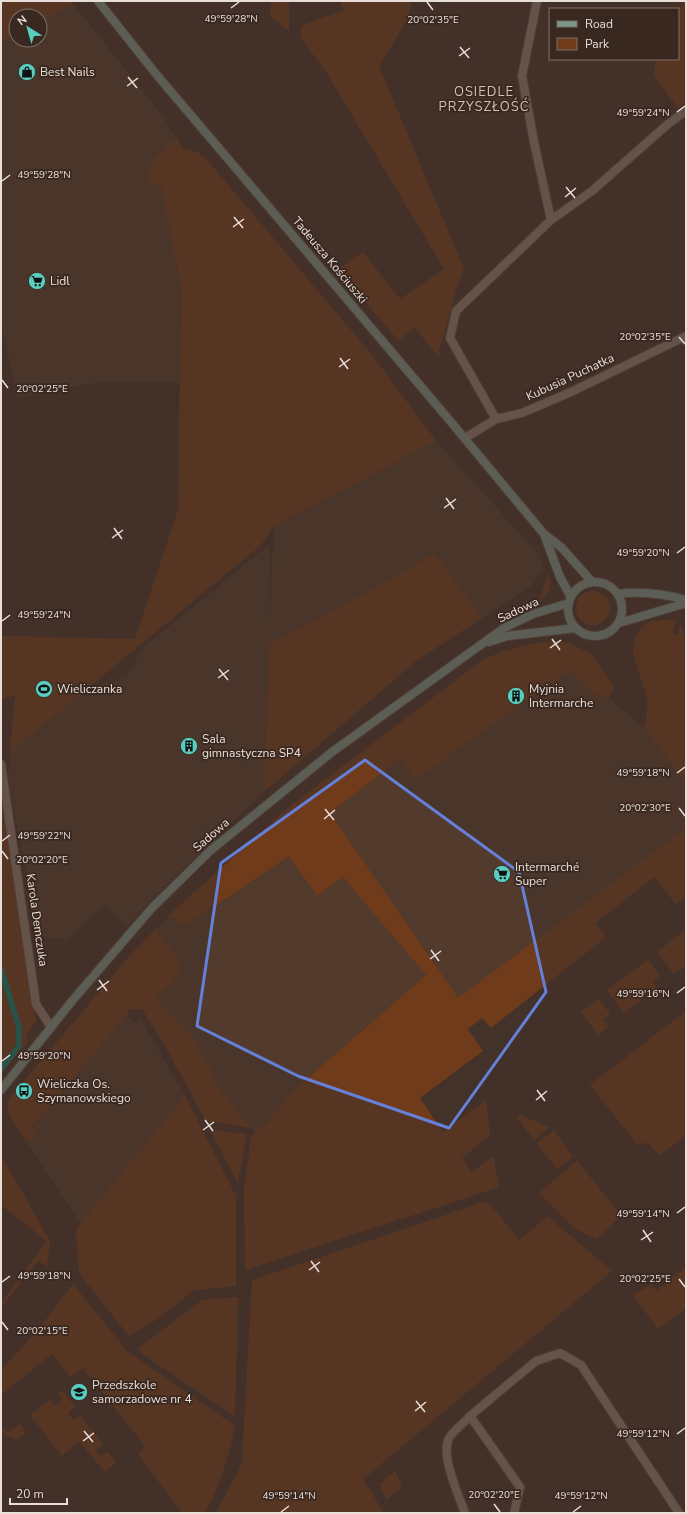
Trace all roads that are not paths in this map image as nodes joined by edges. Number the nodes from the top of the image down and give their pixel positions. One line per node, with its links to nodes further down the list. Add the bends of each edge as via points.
1 (98, 1): 7 (street, Tadeusza Kościuszki, via 156,74)
2 (537, 1): 4 (street, via 522,76)
3 (686, 111): 4 (street, via 592,191)
4 (551, 220): 6 (street, via 456,311 450,338)
5 (686, 336): 6 (street, Kubusia Puchatka, via 572,392 522,413)
6 (496, 419): 7 (street, Kubusia Puchatka)
7 (465, 438): 8 (street, Tadeusza Kościuszki)
8 (544, 534): 9 (street, Tadeusza Kościuszki, via 562,548); 11 (street, Tadeusza Kościuszki)
9 (592, 582): 10 (street, via 607,585); 11 (street, via 580,587)
10 (618, 594): 12 (street, via 651,593 671,596); 13 (street, via 622,608)
11 (570, 600): 14 (street, via 568,612); 15 (street, Sadowa, via 504,628)
12 (686, 602): 13 (street)
13 (619, 623): 14 (street, via 600,636 584,634)
14 (576, 628): 15 (street, Sadowa, via 507,636)
15 (481, 645): 17 (street, Sadowa, via 332,752 211,850 152,910)
16 (1, 764): 17 (street, Karola Demczuka, via 36,1004)
17 (51, 1027): 18 (street, Sadowa)
18 (1, 1090)
19 (470, 1416): 20 (street, via 449,1439 447,1454 450,1472); 21 (street, via 520,1486); 22 (street, via 536,1361 560,1354 581,1364)
20 (465, 1513)
21 (514, 1513)
22 (679, 1513)

